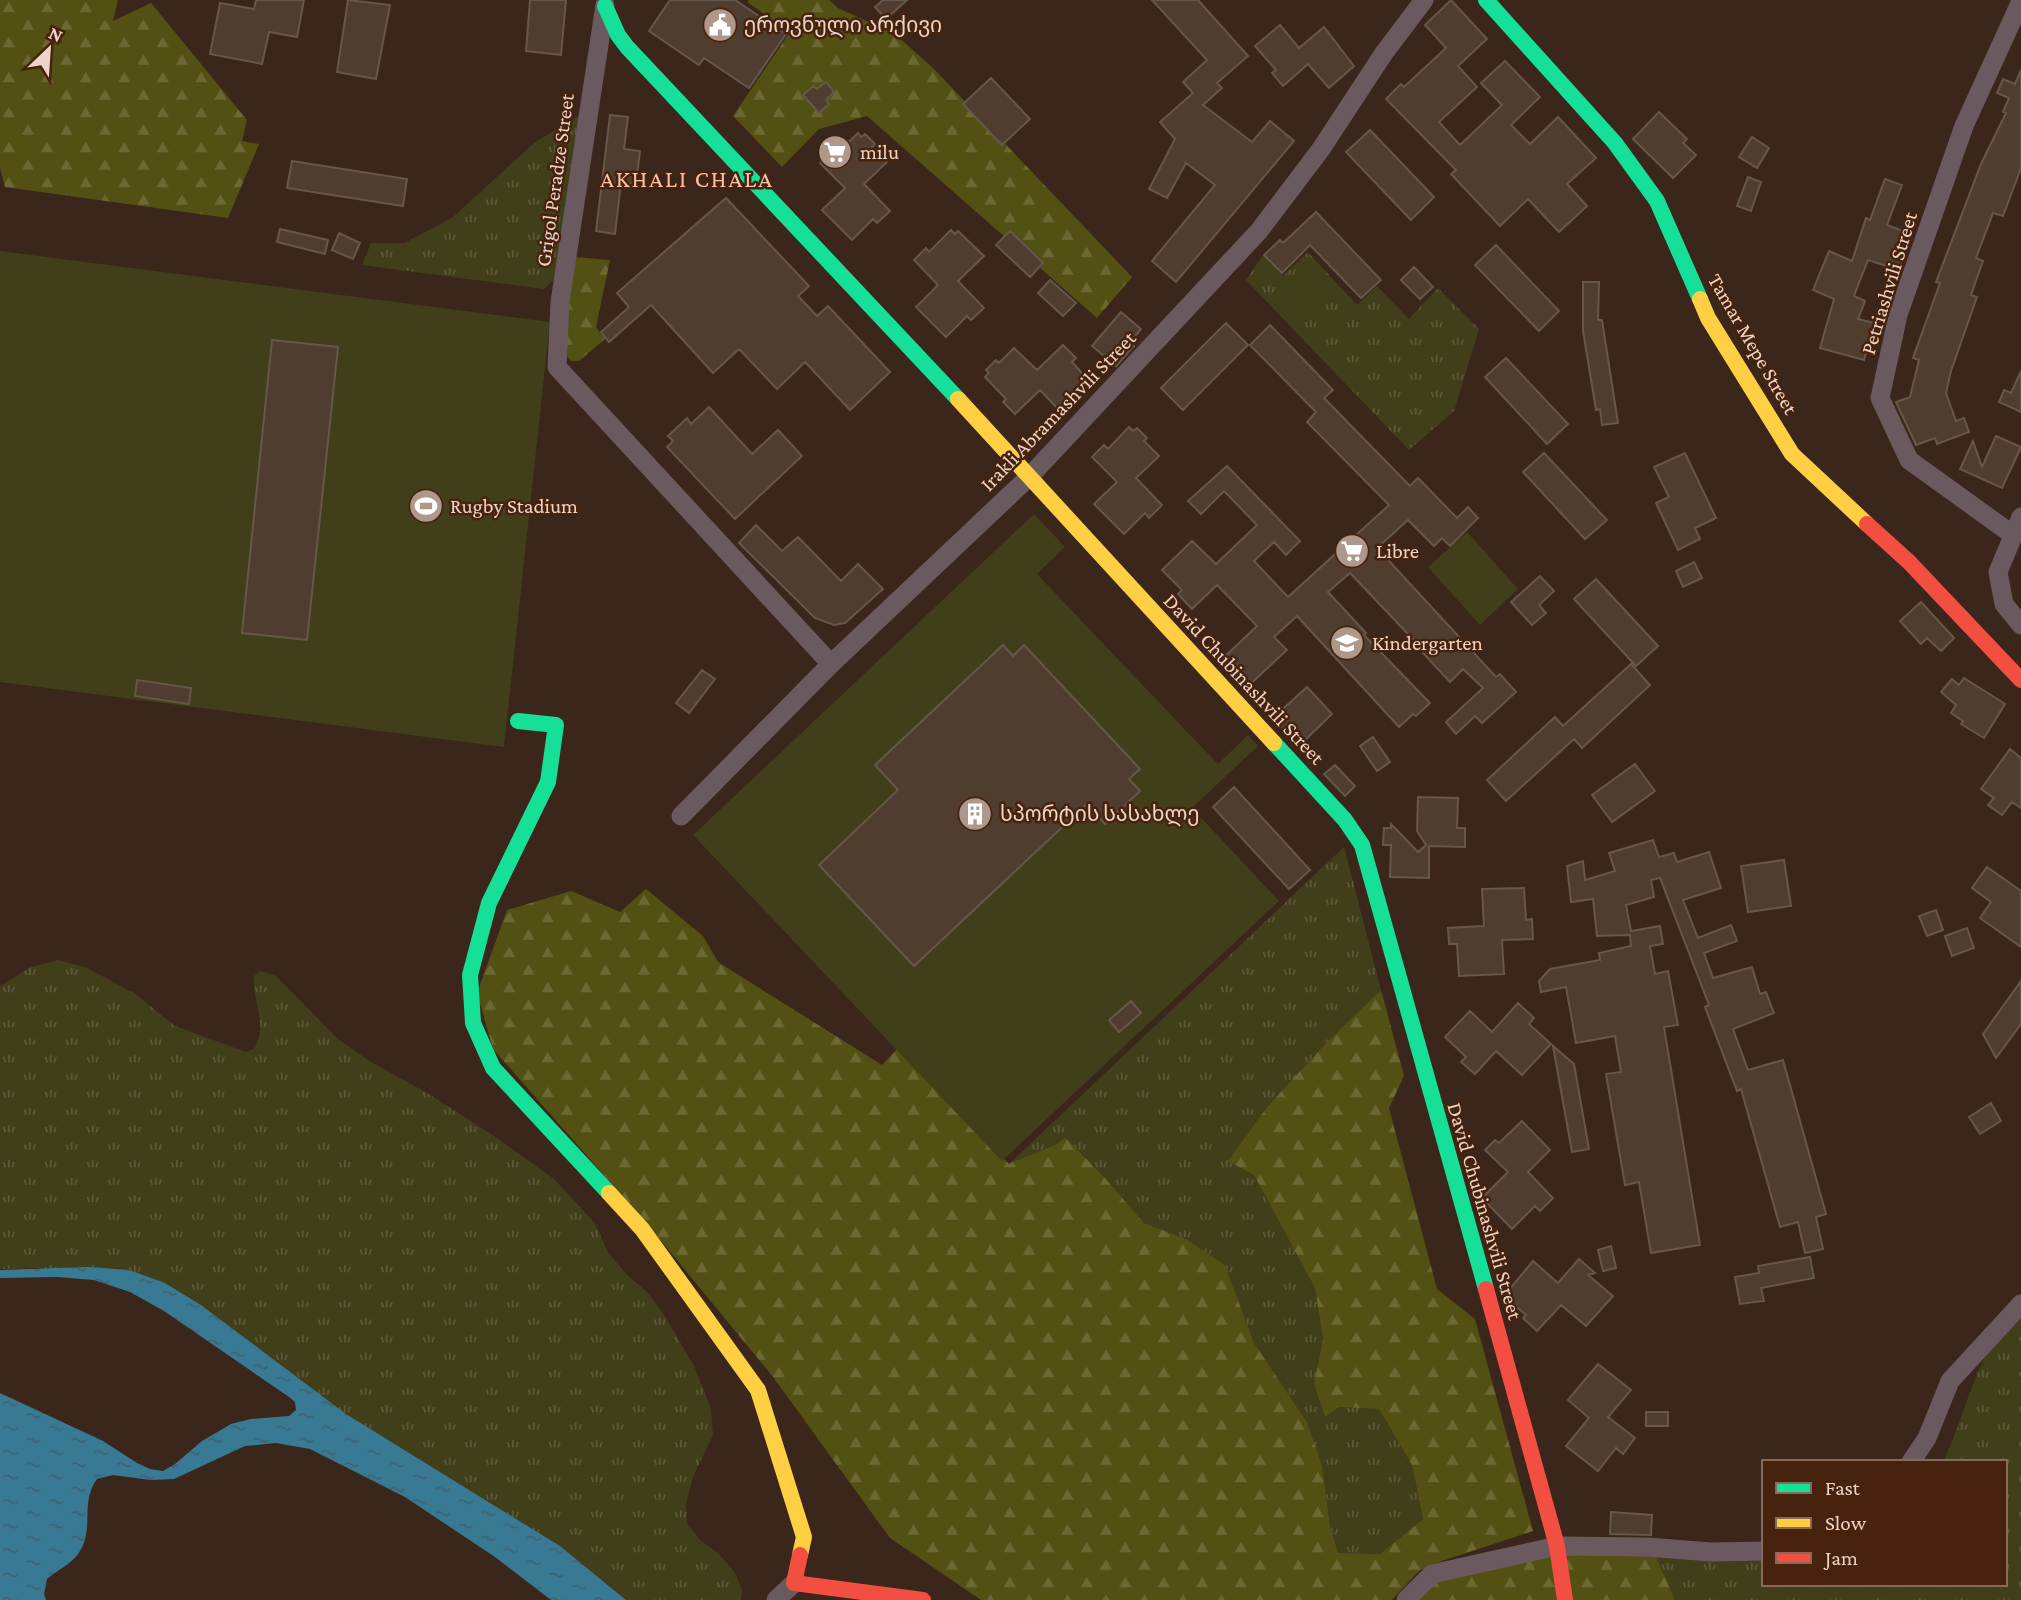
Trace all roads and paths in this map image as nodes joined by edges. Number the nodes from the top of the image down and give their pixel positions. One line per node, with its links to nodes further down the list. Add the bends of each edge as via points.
1 (1424, 0): 7 (street, Irakli Abramashvili Street, via 1259,231)
2 (1486, 0): 11 (street, Tamar Mepe Street, via 1615,143 1657,201 1708,318 1792,454 1909,562)
3 (2021, 1): 8 (street, Petriashvili Street, via 1964,126 1898,314 1880,398 1909,460)
4 (605, 3): 5 (street, David Chubinashvili Street); 6 (street, Grigol Peradze Street)
5 (627, 47): 6 (street, via 614,47); 7 (street, David Chubinashvili Street)
6 (594, 64): 10 (street, Grigol Peradze Street, via 561,302 557,367)
7 (1030, 477): 10 (street, Irakli Abramashvili Street); 16 (street, David Chubinashvili Street, via 1345,820 1362,845)
8 (2017, 526): 9 (street, via 1998,572 2004,604)
9 (2021, 625)
10 (831, 664): 13 (street, Irakli Abramashvili Street)
11 (2021, 680)
12 (518, 721): 18 (street, via 556,725 548,782 489,903 470,975 473,1023 494,1068 642,1229 758,1390 804,1537)
13 (681, 816)
14 (2021, 1304): 15 (street, via 1950,1381 1927,1438)
15 (1912, 1460)
16 (1557, 1546): 17 (street); 21 (street, via 1432,1574); 22 (street, David Chubinashvili Street)
17 (1762, 1551)
18 (793, 1583): 19 (street); 20 (street)
19 (776, 1600)
20 (923, 1600)
21 (1406, 1600)
22 (1565, 1600)

